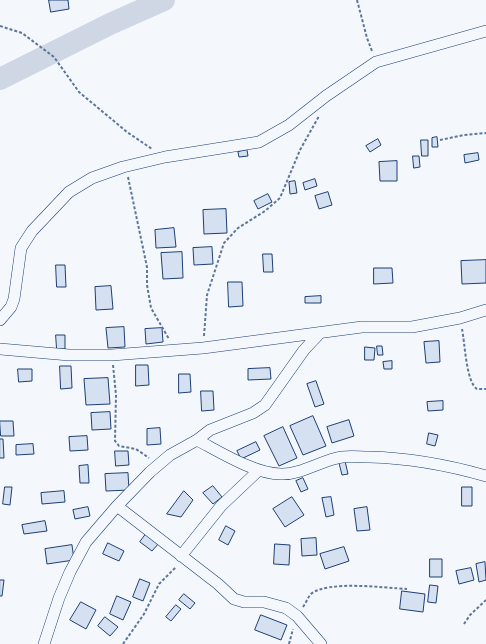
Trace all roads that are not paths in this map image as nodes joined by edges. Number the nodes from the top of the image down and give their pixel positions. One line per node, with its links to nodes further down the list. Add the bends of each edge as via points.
1 (486, 30): 3 (street, via 376,62 326,96 289,126 259,142 165,157 92,178 69,192 32,231 21,248 14,299 8,312)
2 (486, 310): 4 (street, via 412,327 362,327)
3 (0, 320)
4 (320, 332): 5 (street, via 204,348 112,355 69,355); 6 (street, via 265,405 253,413 210,430)
5 (0, 349)
6 (197, 440): 7 (street); 9 (street, via 170,455)
7 (259, 470): 8 (street, via 284,474 344,456 385,457 453,467); 10 (street, via 221,506)
8 (486, 476)
9 (117, 506): 10 (street); 11 (street, via 86,542 73,566)
10 (182, 557): 12 (street, via 234,599 264,602 286,608 297,616)
11 (44, 644)
12 (321, 644)

